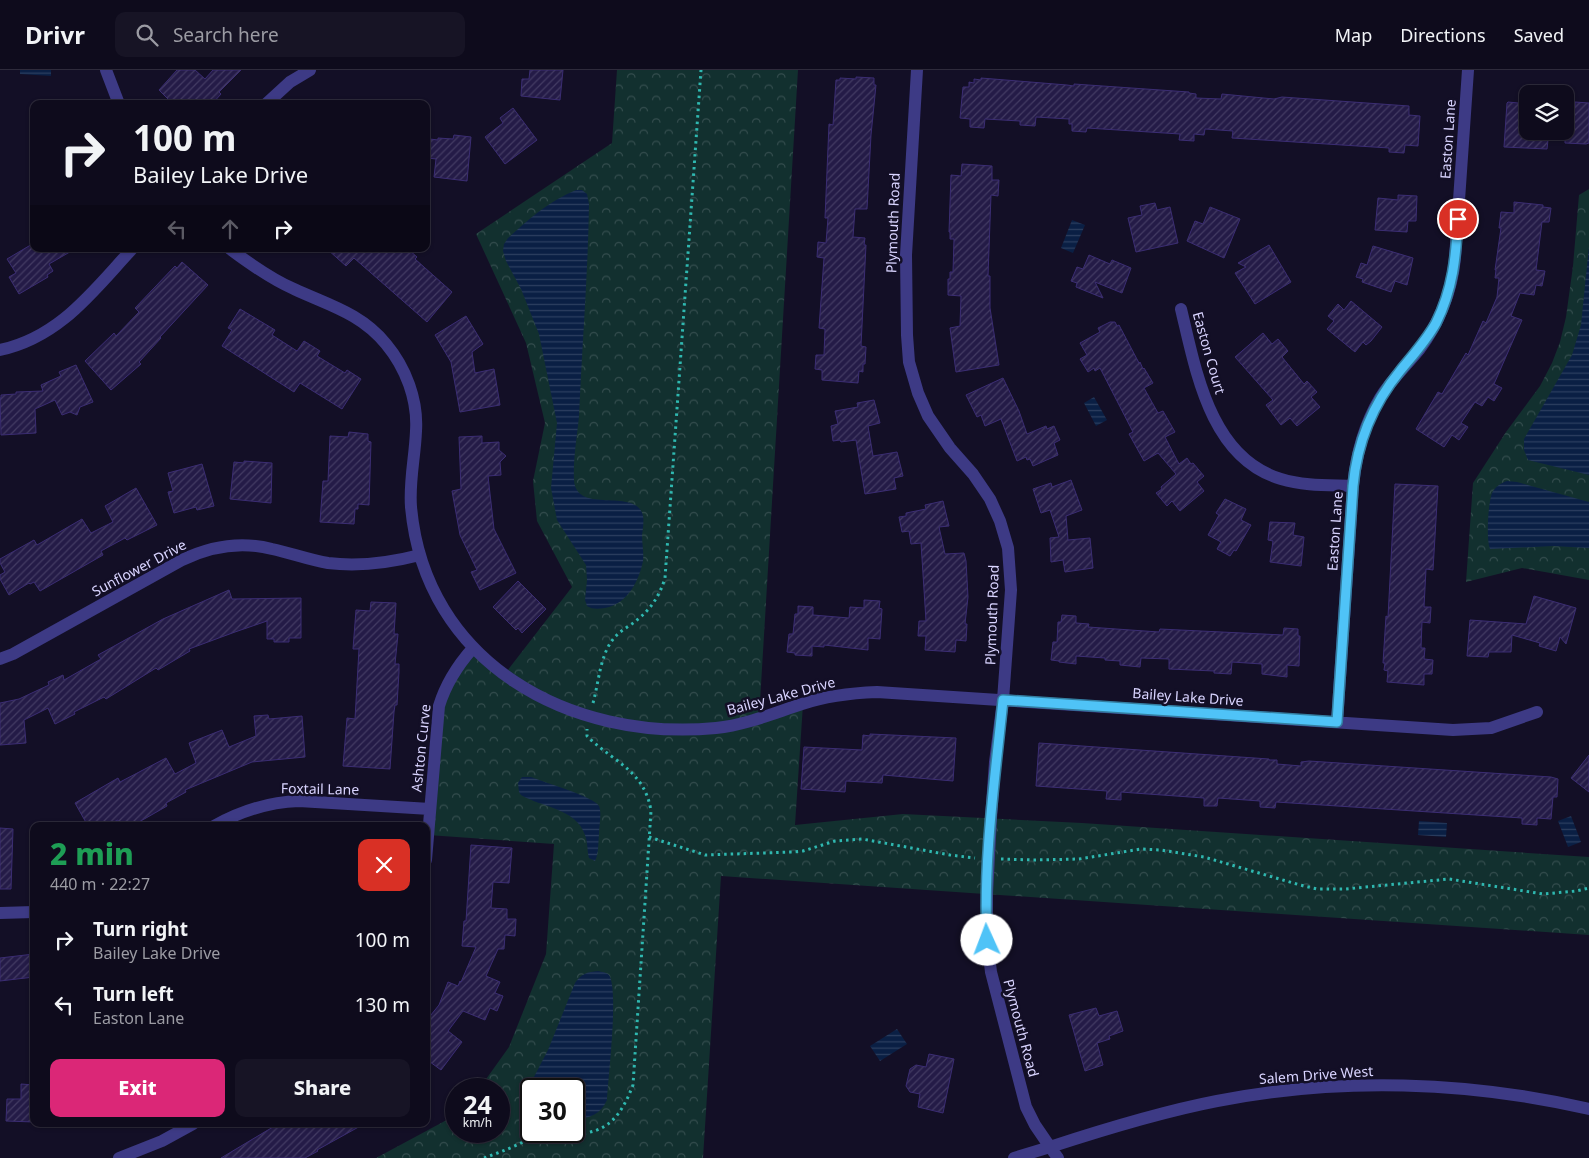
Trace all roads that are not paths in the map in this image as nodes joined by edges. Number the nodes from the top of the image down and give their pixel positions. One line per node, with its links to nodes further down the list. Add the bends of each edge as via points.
1 (106, 70): 5 (street)
2 (310, 70): 6 (street, via 290,82)
3 (917, 70): 15 (street, Plymouth Road, via 906,255 909,362 928,416 987,494 1004,534 1010,561 1011,590)
4 (1468, 70): 11 (street, Easton Lane, via 1456,258 1450,286 1430,334 1387,388 1373,412 1358,453)
5 (117, 100)
6 (270, 100)
7 (129, 252): 10 (street, via 78,308 54,327 32,340)
8 (235, 252): 12 (street, Bailey Lake Drive, via 282,283 360,319 386,343 401,365 416,414 410,492)
9 (1181, 309): 11 (street, Easton Court, via 1204,394 1221,429 1238,453 1253,466 1279,478 1305,484)
10 (0, 350)
11 (1353, 486): 17 (street, Easton Lane)
12 (420, 555): 13 (street, Bailey Lake Drive, via 440,604); 14 (street, Sunflower Drive, via 389,562 352,564 313,560 259,546 210,548)
13 (473, 648): 15 (street, Bailey Lake Drive, via 504,675 532,693 605,721 647,728 718,728 816,700 860,693 892,692); 18 (street, Ashton Curve, via 454,670 439,706)
14 (0, 659)
15 (1003, 700): 17 (street, Bailey Lake Drive); 25 (street, Plymouth Road, via 995,762 986,925 991,972 1026,1107)
16 (1537, 712): 17 (street, Bailey Lake Drive, via 1480,730)
17 (1337, 722)
18 (430, 809): 19 (street, Foxtail Lane, via 282,802 245,811); 20 (street, Ashton Curve)
19 (222, 822)
20 (429, 822)
21 (30, 912): 22 (street)
22 (0, 913)
23 (1589, 1109): 25 (street, Salem Drive West, via 1516,1095 1446,1088 1370,1085 1324,1088 1218,1101 1154,1115)
24 (188, 1127): 26 (street)
25 (1050, 1147): 27 (street, Salem Drive West); 28 (street)
26 (119, 1158)
27 (1014, 1158)
28 (1058, 1158)

